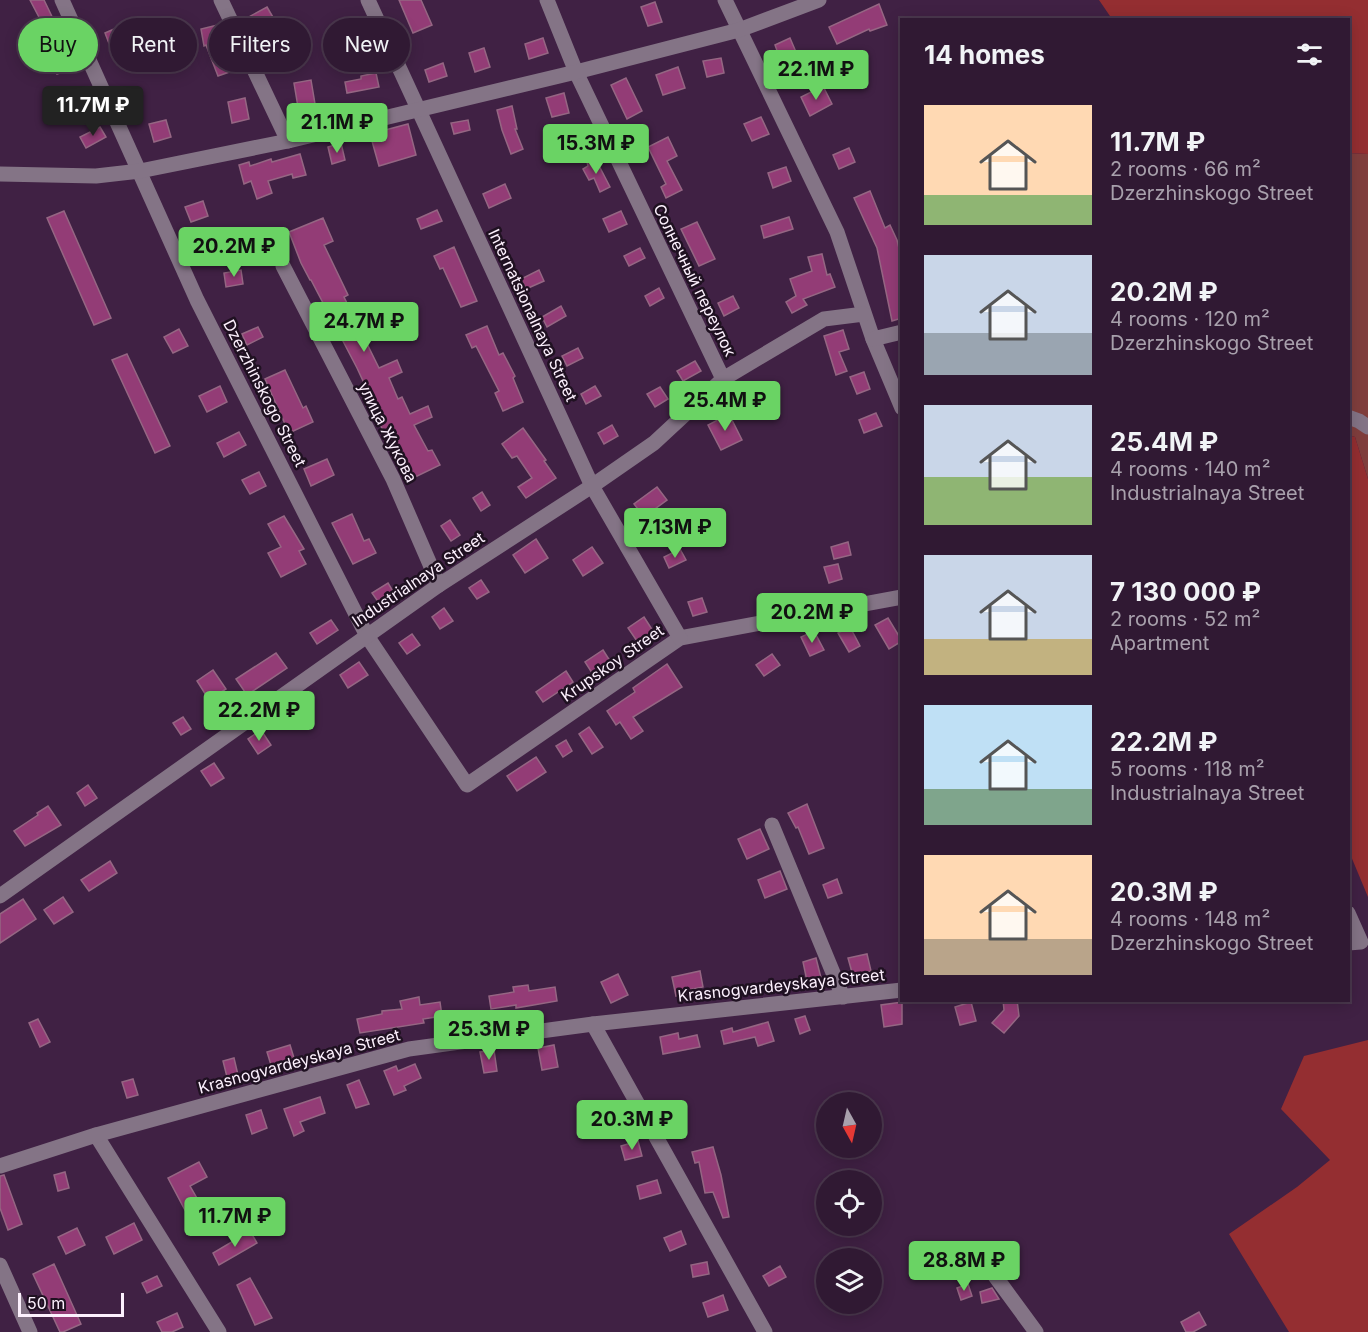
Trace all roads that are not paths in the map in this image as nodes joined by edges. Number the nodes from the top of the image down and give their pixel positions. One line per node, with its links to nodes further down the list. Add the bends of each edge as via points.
1 (62, 0): 11 (street, Dzerzhinskogo Street)
2 (220, 0): 10 (street)
3 (368, 0): 9 (street, Internatsionalnaya Street)
4 (547, 0): 8 (street, Солнечный переулок)
5 (725, 0): 7 (street)
6 (819, 0): 7 (street)
7 (739, 30): 8 (street); 14 (street, via 837,232)
8 (576, 72): 9 (street); 17 (street, Солнечный переулок)
9 (418, 110): 10 (street); 21 (street, Internatsionalnaya Street)
10 (288, 141): 11 (street)
11 (140, 171): 12 (street, via 96,176); 24 (street, Dzerzhinskogo Street, via 197,300)
12 (0, 174)
13 (283, 266): 22 (street, улица Жукова, via 393,479)
14 (864, 314): 16 (street); 17 (street, Industrialnaya Street, via 824,319)
15 (900, 333): 16 (street)
16 (873, 339): 18 (street)
17 (723, 379): 21 (street, Industrialnaya Street, via 654,443)
18 (900, 403)
19 (1350, 418): 20 (street)
20 (1368, 427)
21 (592, 486): 22 (street, Industrialnaya Street); 25 (street, Internatsionalnaya Street)
22 (439, 585): 24 (street, Industrialnaya Street)
23 (900, 597): 25 (street, Krupskoy Street)
24 (367, 636): 26 (street, Dzerzhinskogo Street); 28 (street, Industrialnaya Street)
25 (680, 638): 26 (street, Krupskoy Street)
26 (467, 785)
27 (772, 825): 32 (street)
28 (0, 896)
29 (1350, 921): 30 (street)
30 (1355, 942)
31 (900, 990): 32 (street, Krasnogvardeyskaya Street)
32 (843, 996): 33 (street, Krasnogvardeyskaya Street)
33 (593, 1024): 34 (street, Krasnogvardeyskaya Street, via 409,1049); 40 (street)
34 (96, 1135): 35 (street, Krasnogvardeyskaya Street); 39 (street)
35 (0, 1166)
36 (0, 1265): 38 (street)
37 (995, 1276): 41 (street)
38 (30, 1332)
39 (219, 1332)
40 (765, 1332)
41 (1036, 1332)

